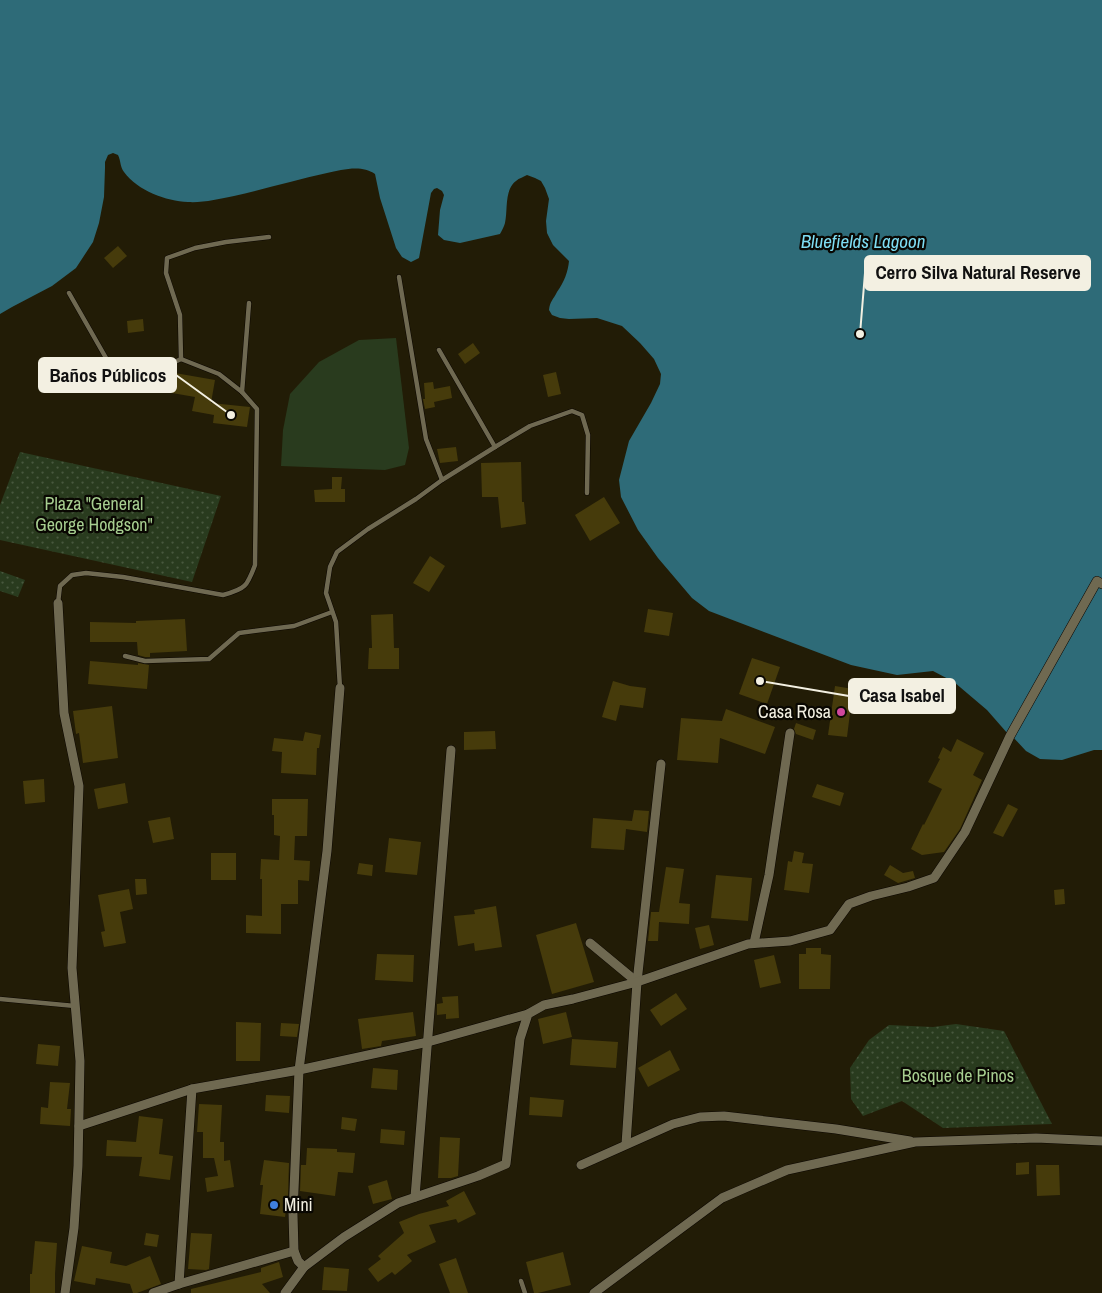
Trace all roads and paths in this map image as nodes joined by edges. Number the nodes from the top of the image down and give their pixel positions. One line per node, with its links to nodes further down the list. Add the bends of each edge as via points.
1 (270, 237): 6 (lane, via 194,248 167,258 166,273 180,315)
2 (399, 277): 9 (lane, via 426,439)
3 (68, 293): 6 (lane, via 114,372 138,376)
4 (249, 303): 7 (lane)
5 (439, 350): 8 (lane)
6 (181, 359): 7 (lane, via 219,374)
7 (242, 392): 12 (lane, via 257,409 255,565 249,581 239,591 223,595 86,573 72,575 60,586)
8 (495, 447): 9 (lane); 10 (lane, via 530,426 572,411 582,415 588,435)
9 (442, 480): 13 (lane, via 336,552 326,592)
10 (587, 493)
11 (1102, 584): 20 (street, via 1097,581 1010,736 964,832 934,878 850,904 830,930 790,941)
12 (58, 603): 23 (street, via 64,713 79,786 72,968)
13 (332, 612): 14 (lane, via 294,626 238,633 210,659 145,661); 15 (lane, via 336,622)
14 (125, 656)
15 (340, 688): 26 (street, via 327,851)
16 (790, 733): 20 (street, via 769,875)
17 (451, 750): 25 (street)
18 (662, 764): 21 (street)
19 (590, 943): 21 (street)
20 (754, 943): 21 (street)
21 (637, 982): 24 (street, via 544,1005); 31 (street)
22 (0, 999): 23 (lane)
23 (75, 1006): 28 (street, via 80,1061)
24 (528, 1014): 25 (street); 33 (street, via 520,1038 506,1164)
25 (428, 1042): 26 (street); 33 (street)
26 (299, 1070): 27 (street); 34 (street)
27 (192, 1089): 28 (street); 37 (street)
28 (79, 1126): 38 (street, via 74,1228)
29 (1102, 1141): 30 (street, via 1036,1138)
30 (915, 1142): 31 (street, via 724,1116 700,1117 673,1124); 42 (street, via 787,1170 722,1198)
31 (626, 1144): 32 (street)
32 (581, 1165)
33 (415, 1197): 35 (street, via 398,1203 356,1229)
34 (294, 1251): 35 (street); 37 (street)
35 (304, 1267): 40 (street)
36 (521, 1281): 41 (lane)
37 (179, 1284): 39 (street)
38 (65, 1293)
39 (153, 1293)
40 (285, 1293)
41 (526, 1293)
42 (594, 1293)

